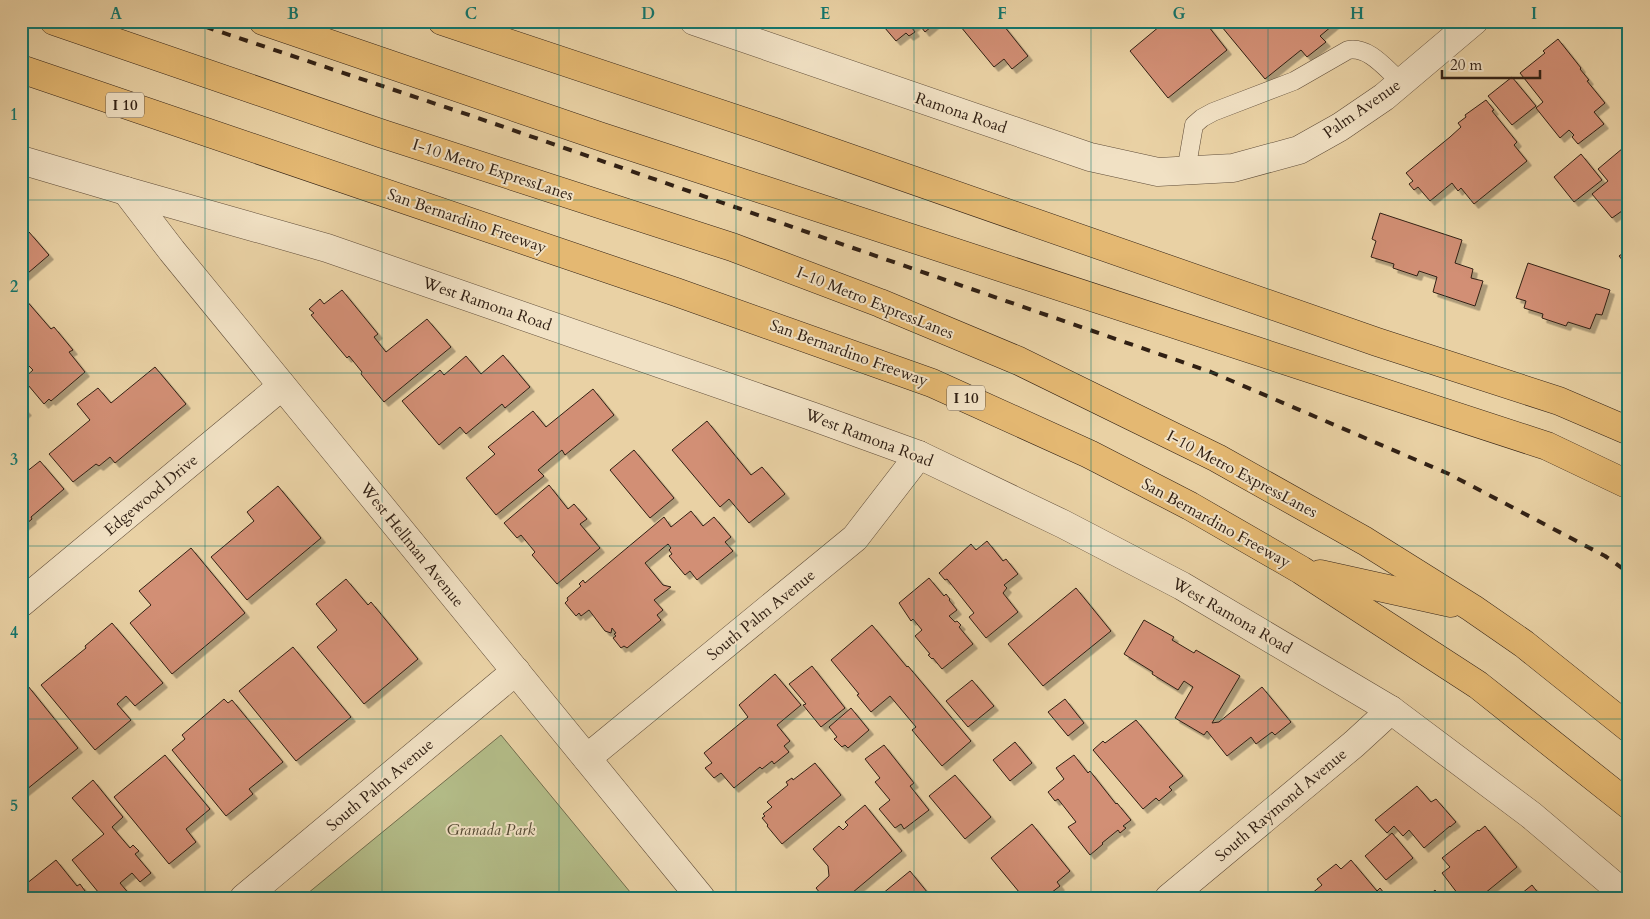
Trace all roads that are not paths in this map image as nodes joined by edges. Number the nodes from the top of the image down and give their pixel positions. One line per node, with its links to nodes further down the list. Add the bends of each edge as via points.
1 (54, 21): 20 (highway, I-10 Metro ExpressLanes, via 383,134 732,247 890,307 1018,360 1217,458 1365,541)
2 (262, 21): 17 (highway, via 627,145 1547,446)
3 (442, 21): 15 (highway, via 772,131 1377,342 1559,401)
4 (1474, 21): 8 (street, Palm Avenue)
5 (711, 24): 12 (street, Ramona Road, via 1090,157 1158,172)
6 (21, 69): 9 (highway, San Bernardino Freeway / I 10)
7 (21, 82): 9 (highway)
8 (1401, 82): 11 (street, Palm Avenue, via 1340,127 1299,150); 12 (lane, via 1366,52 1357,48 1348,50 1294,81 1202,118 1194,126)
9 (230, 141): 18 (highway, San Bernardino Freeway / I 10, via 932,382 1089,454 1190,506)
10 (21, 160): 13 (street, West Ramona Road)
11 (1234, 168): 12 (street, Ramona Road)
12 (1186, 171)
13 (126, 191): 14 (street, West Hellman Avenue); 16 (street, West Ramona Road, via 327,248)
14 (282, 386): 19 (street, Edgewood Drive); 21 (street, West Hellman Avenue)
15 (1629, 431)
16 (919, 455): 22 (street, West Ramona Road, via 1182,586); 24 (street, South Palm Avenue, via 855,538)
17 (1629, 485)
18 (1301, 570): 20 (highway); 25 (highway, San Bernardino Freeway / I 10, via 1478,685)
19 (21, 603)
20 (1472, 608): 23 (highway, I-10 Metro ExpressLanes, via 1524,644)
21 (516, 671): 24 (street, West Hellman Avenue); 26 (street, South Palm Avenue)
22 (1391, 710): 28 (street, South Raymond Avenue); 29 (street, West Ramona Road, via 1531,815)
23 (1629, 728)
24 (587, 758): 27 (street, West Hellman Avenue)
25 (1629, 805)
26 (244, 898)
27 (701, 898)
28 (1169, 898)
29 (1629, 898)

